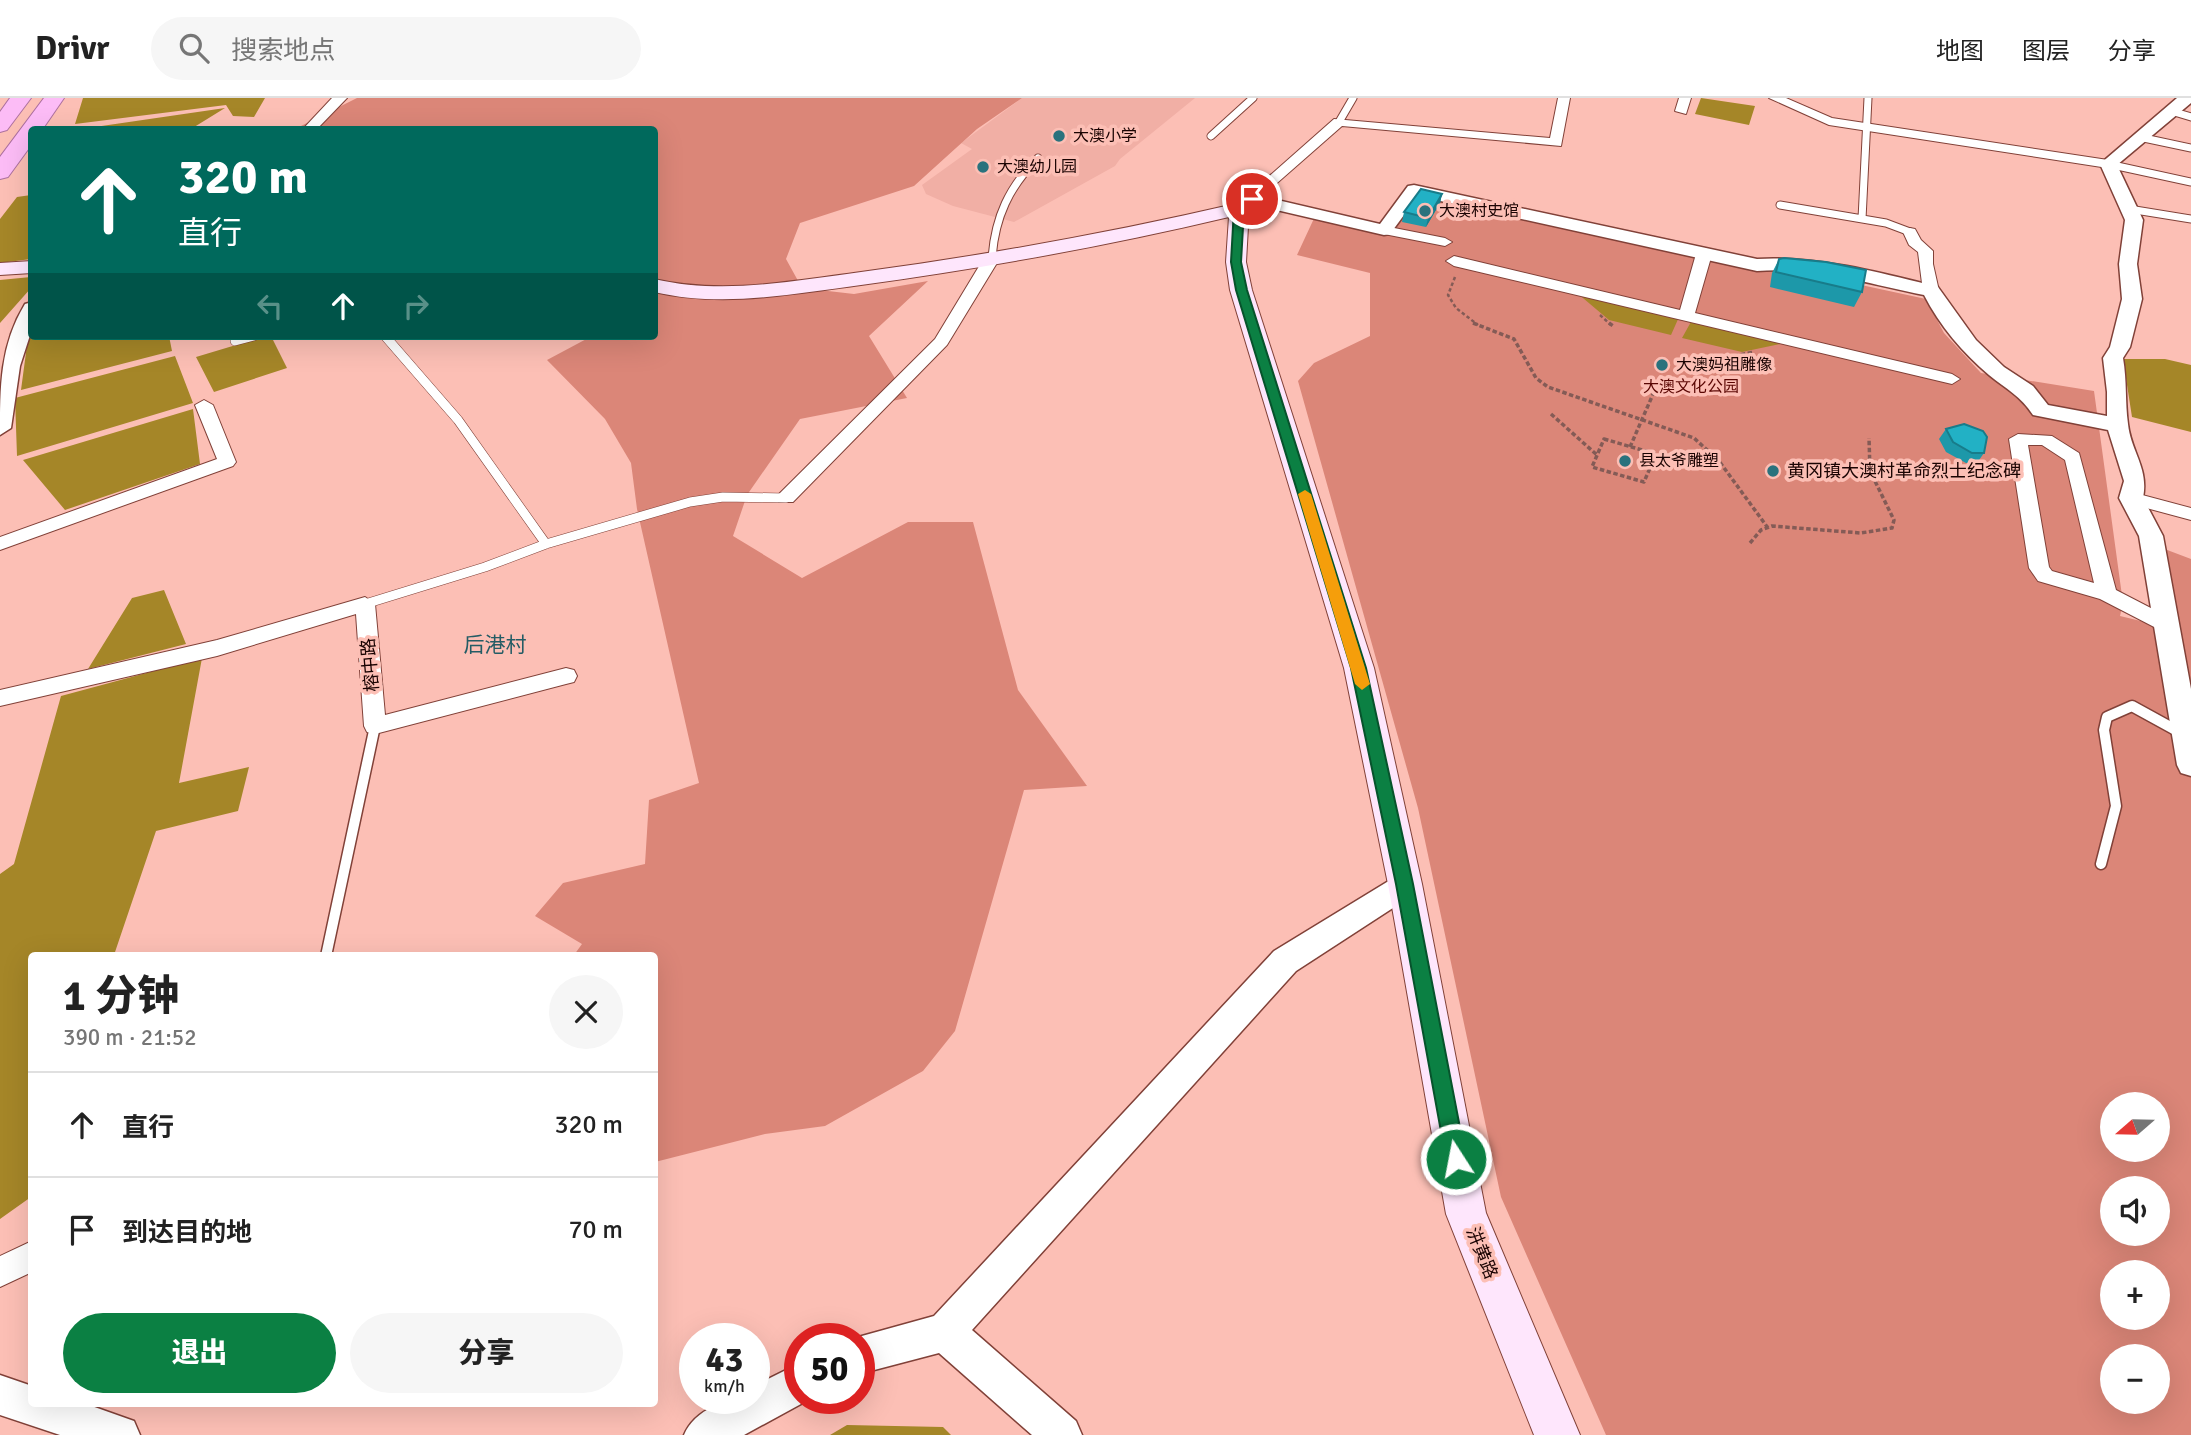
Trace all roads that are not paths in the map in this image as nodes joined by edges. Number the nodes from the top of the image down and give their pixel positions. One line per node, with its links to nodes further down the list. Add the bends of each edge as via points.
1 (21, 98): 13 (highway)
2 (54, 98): 14 (highway)
3 (341, 98): 15 (street)
4 (1253, 98): 18 (lane)
5 (1353, 98): 12 (lane)
6 (1564, 98): 12 (street, via 1556,143)
7 (1775, 98): 16 (street, via 1829,121)
8 (1868, 98): 16 (lane)
9 (2187, 98): 10 (street)
10 (2171, 111): 11 (lane); 19 (street)
11 (2191, 117)
12 (1339, 122): 25 (street)
13 (0, 126)
14 (34, 126)
15 (312, 126)
16 (1866, 127): 22 (street); 28 (lane)
17 (28, 134): 23 (highway)
18 (1211, 136)
19 (2139, 137): 20 (lane); 22 (street)
20 (2191, 148)
21 (1038, 158): 34 (lane, via 1012,186 992,229)
22 (2108, 163): 24 (lane); 27 (street)
23 (0, 172)
24 (2191, 182)
25 (1245, 204): 30 (street); 34 (main road, via 1155,229); 63 (main road, 汫黄路, via 1236,262 1241,290 1359,668)
26 (1780, 205): 28 (lane)
27 (2129, 209): 29 (lane); 47 (street, via 2134,220 2128,264 2132,299 2113,358)
28 (1861, 219): 31 (lane)
29 (2191, 219)
30 (1384, 230): 32 (street); 33 (street, via 1414,190)
31 (1910, 232): 39 (street, via 1926,251)
32 (1445, 242)
33 (1704, 254): 39 (street, via 1757,265 1806,266); 41 (street)
34 (992, 258): 38 (main road, via 734,294); 49 (street, via 941,342)
35 (1458, 262): 41 (street)
36 (28, 267): 37 (main road)
37 (0, 269)
38 (658, 285)
39 (1931, 291): 47 (street, via 1942,314 1997,371 2031,391 2041,410)
40 (28, 314): 48 (street, via 20,326)
41 (1687, 314): 45 (street)
42 (239, 340): 44 (lane)
43 (388, 340): 53 (lane, via 458,420)
44 (235, 341)
45 (1952, 379)
46 (204, 405): 52 (street, via 227,462)
47 (2117, 425): 50 (street, via 2134,481)
48 (0, 428)
49 (786, 498): 53 (lane, via 723,497 690,502)
50 (2131, 498): 51 (street); 56 (street, via 2151,536)
51 (2191, 514)
52 (0, 544)
53 (546, 544): 55 (lane)
54 (2107, 594): 54 (street, via 2045,576 2039,568 2018,439 2046,439 2073,457); 56 (street)
55 (365, 604): 58 (street, via 217,648); 59 (street, 榕中路)
56 (2167, 625): 60 (street)
57 (566, 677): 59 (street)
58 (0, 698)
59 (374, 726): 64 (lane)
60 (2186, 735): 61 (street); 62 (lane, via 2132,706 2108,717 2104,730 2116,806)
61 (2191, 765)
62 (2101, 864)
63 (1405, 884): 67 (street, via 1285,961); 76 (main road, 汫黄路, via 1466,1214)
64 (327, 952)
65 (28, 1258): 66 (street)
66 (0, 1272)
67 (945, 1332): 68 (street); 75 (street)
68 (875, 1351)
69 (784, 1392): 74 (street)
70 (0, 1395): 71 (street)
71 (28, 1404)
72 (36, 1407): 73 (street)
73 (120, 1435)
74 (704, 1435)
75 (1062, 1435)
76 (1557, 1435)

